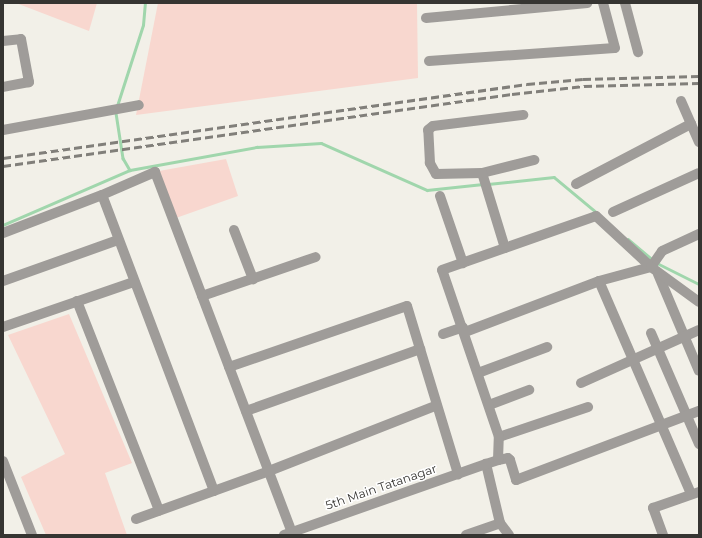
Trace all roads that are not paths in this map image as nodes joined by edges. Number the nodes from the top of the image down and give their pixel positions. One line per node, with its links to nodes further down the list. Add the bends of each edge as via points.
1 (587, 3): 4 (street)
2 (603, 3): 7 (street, via 615,48)
3 (625, 3): 6 (street)
4 (426, 18)
5 (3, 40): 8 (street, via 21,39 29,83)
6 (638, 52)
7 (429, 61)
8 (3, 87)
9 (681, 101): 12 (street)
10 (139, 105): 13 (street)
11 (523, 115): 17 (street, via 433,126 428,130 430,163 436,174)
12 (691, 124): 14 (street); 18 (street)
13 (3, 130)
14 (699, 142)
15 (534, 160): 17 (street)
16 (699, 173): 21 (street)
17 (483, 180): 26 (street)
18 (576, 184)
19 (102, 195): 23 (street); 25 (street); 34 (street, via 154,172)
20 (440, 196): 28 (street)
21 (613, 212)
22 (234, 230): 30 (street)
23 (3, 233)
24 (699, 234): 29 (street, via 662,251)
25 (118, 240): 31 (street); 33 (street)
26 (505, 248): 28 (street); 29 (street, via 596,216)
27 (316, 257): 30 (street)
28 (464, 263): 38 (street, via 442,270)
29 (655, 266): 32 (street); 36 (street); 42 (street)
30 (253, 279): 34 (street)
31 (3, 281)
32 (599, 281): 38 (street); 46 (street)
33 (134, 282): 35 (street); 66 (street)
34 (202, 296): 47 (street)
35 (77, 301): 37 (street); 68 (street)
36 (699, 302)
37 (3, 327)
38 (464, 330): 41 (street); 49 (street)
39 (699, 330): 42 (street)
40 (651, 333): 44 (street)
41 (443, 334)
42 (685, 337): 44 (street); 48 (street)
43 (547, 347): 49 (street)
44 (657, 348): 46 (street); 57 (street)
45 (420, 349): 47 (street, via 407,306); 52 (street); 55 (street)
46 (631, 359): 50 (street); 58 (street)
47 (229, 367): 55 (street)
48 (699, 371)
49 (478, 373): 53 (street)
50 (581, 383)
51 (528, 390): 53 (street)
52 (437, 405): 64 (street); 65 (street)
53 (489, 405): 59 (street)
54 (588, 407): 59 (street)
55 (246, 411): 64 (street)
56 (699, 411): 57 (street)
57 (687, 416): 58 (street); 60 (street)
58 (662, 426): 61 (street, via 516,480 510,460); 67 (street)
59 (499, 437): 61 (street)
60 (699, 444)
61 (498, 460): 63 (street, 5th Main Tatanagar)
62 (3, 461): 72 (street)
63 (486, 464): 65 (street, 5th Main Tatanagar); 70 (street)
64 (269, 471): 66 (street); 71 (street)
65 (458, 474): 71 (street, 5th Main Tatanagar)
66 (214, 491): 68 (street)
67 (695, 493): 75 (street, via 653,508)
68 (159, 510): 69 (street)
69 (136, 519)
70 (500, 523): 73 (street); 74 (street)
71 (289, 534)
72 (32, 535)
73 (466, 535)
74 (509, 535)
75 (662, 535)

